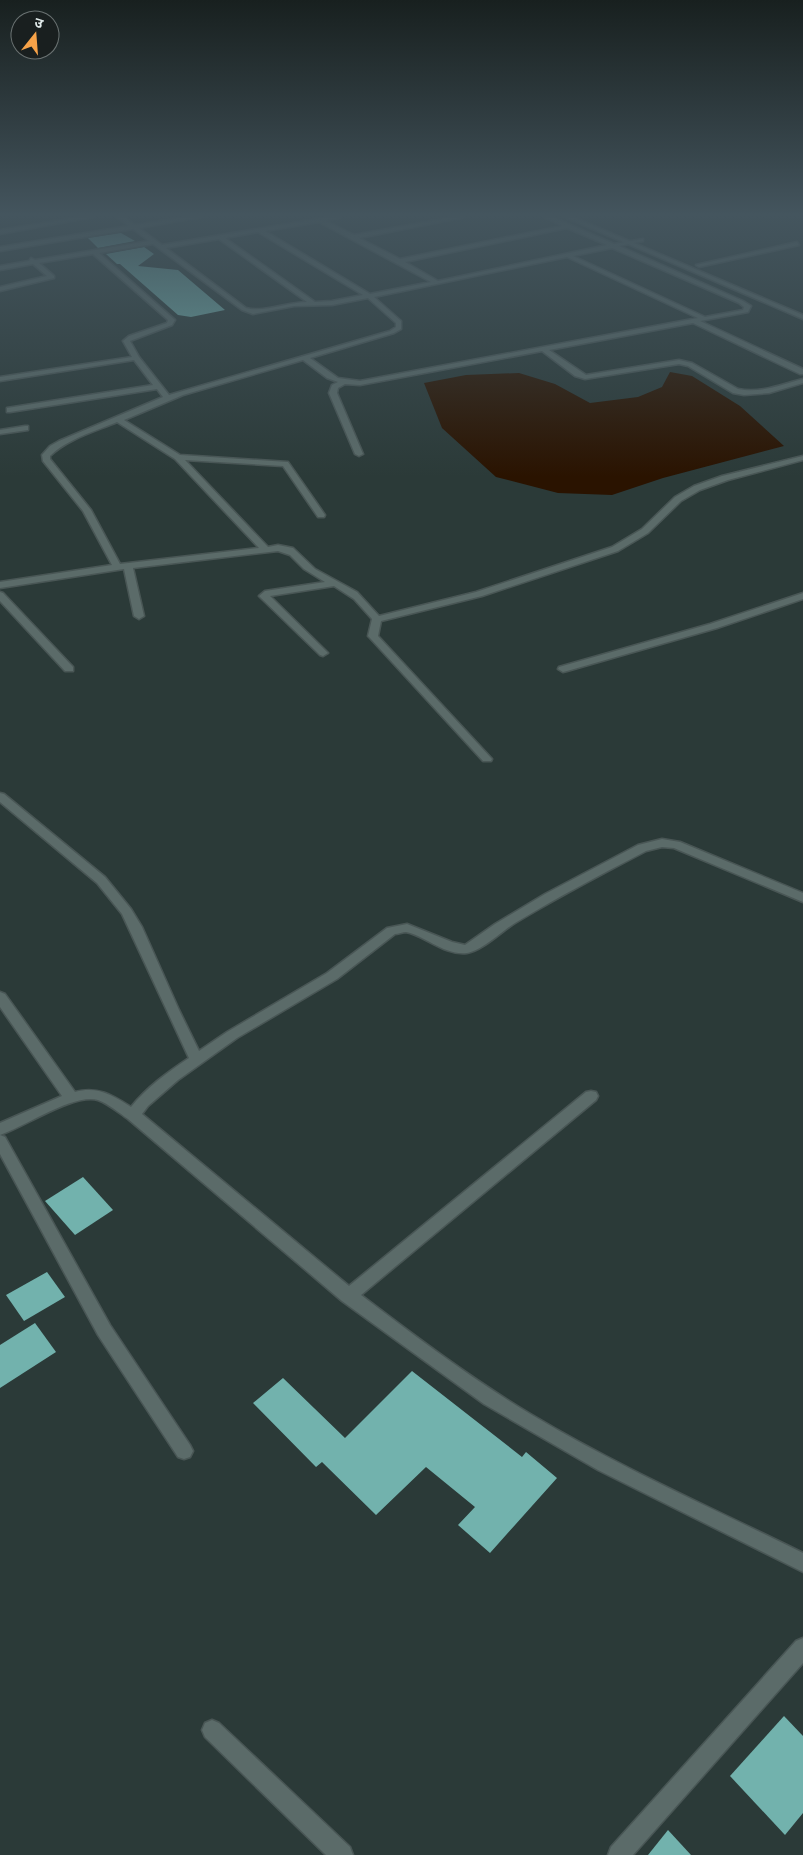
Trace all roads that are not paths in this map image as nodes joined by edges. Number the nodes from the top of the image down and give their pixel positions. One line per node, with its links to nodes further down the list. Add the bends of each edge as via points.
1 (153, 304): 13 (street, via 172,320 170,324 128,339 126,344)
2 (237, 304): 3 (street, via 247,311 256,311)
3 (302, 304)
4 (378, 304): 12 (street, via 399,322 399,328)
5 (672, 304): 9 (street)
6 (743, 304): 9 (street, via 748,306 746,311)
7 (772, 304): 8 (street)
8 (803, 317)
9 (703, 318): 10 (street)
10 (692, 320): 11 (street); 14 (street)
11 (542, 348): 16 (street, via 585,377 679,362 690,364 744,394 757,394); 17 (street, via 360,383)
12 (304, 357): 17 (street); 19 (street)
13 (136, 358): 15 (street); 18 (street)
14 (803, 372)
15 (0, 379)
16 (803, 381)
17 (342, 383): 24 (street, via 335,387 333,393)
18 (159, 386): 19 (street); 20 (street)
19 (167, 397): 21 (street)
20 (10, 410)
21 (119, 420): 25 (street); 30 (street, via 62,443 46,455 87,510)
22 (25, 428): 23 (street)
23 (0, 432)
24 (359, 454)
25 (178, 458): 27 (street, via 285,464); 28 (street)
26 (803, 458): 36 (street, via 697,488 678,500 645,531 615,549 479,594)
27 (321, 514)
28 (265, 549): 29 (street); 31 (street, via 290,549 309,569)
29 (128, 566): 30 (street); 35 (street)
30 (117, 567): 32 (street)
31 (335, 583): 36 (street, via 353,593); 37 (street, via 264,596)
32 (0, 585)
33 (0, 595): 38 (street)
34 (803, 596): 39 (street)
35 (139, 616)
36 (377, 619): 40 (street, via 373,636)
37 (323, 653)
38 (69, 669)
39 (563, 670)
40 (487, 759)
41 (0, 796): 44 (street, via 101,880 127,912)
42 (803, 898): 44 (street, via 676,845 652,844 587,875 466,949 449,946 407,928 391,931 332,976 232,1035)
43 (0, 996): 46 (street)
44 (197, 1060): 47 (street, via 158,1088)
45 (591, 1096): 50 (street)
46 (71, 1097): 47 (street, via 99,1095); 48 (street)
47 (133, 1115): 50 (street)
48 (0, 1129)
49 (0, 1141): 51 (street, via 104,1330)
50 (348, 1296): 52 (street, via 489,1397 557,1440)
51 (184, 1451)
52 (803, 1563)
53 (803, 1648): 56 (street)
54 (212, 1730): 55 (street)
55 (342, 1855)
56 (619, 1855)

